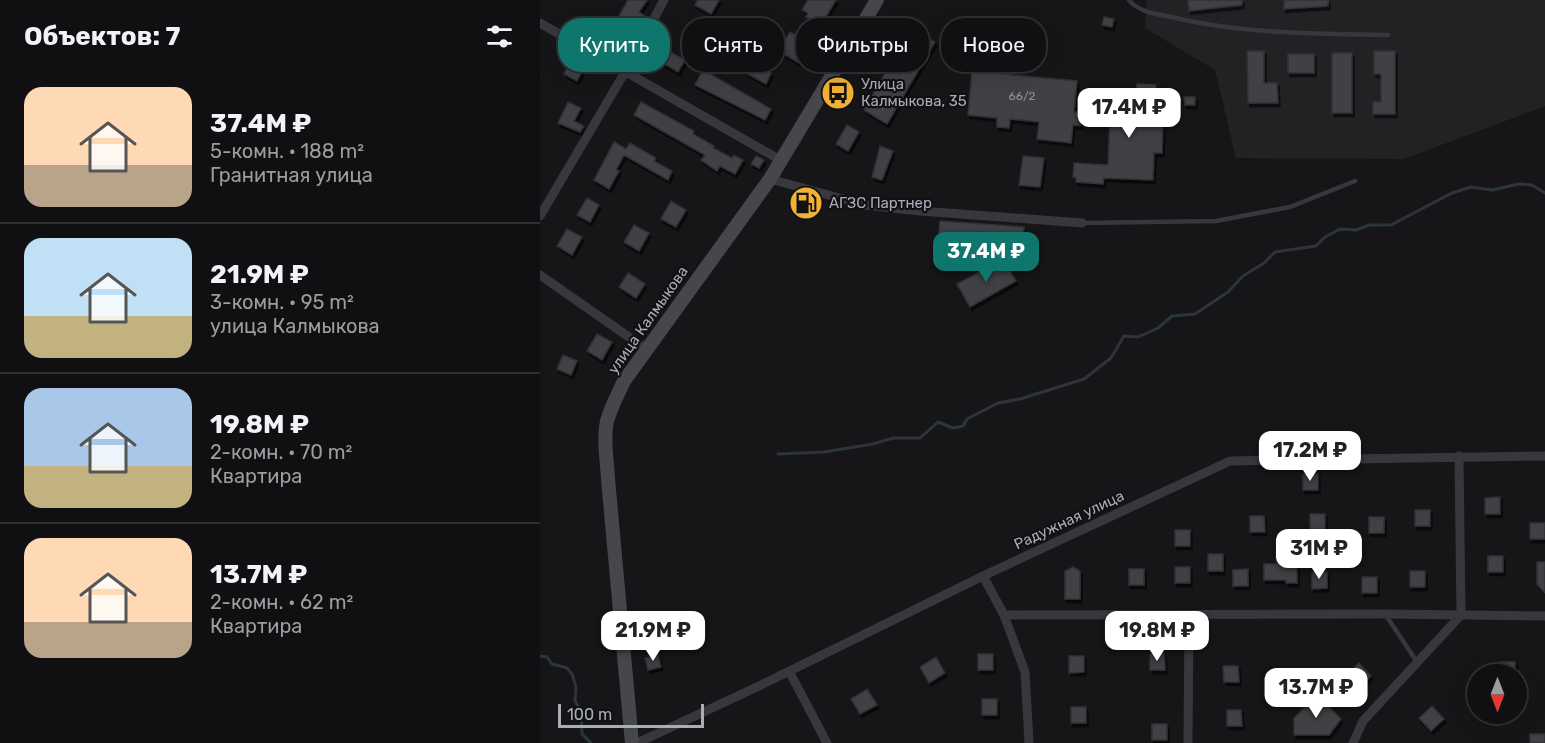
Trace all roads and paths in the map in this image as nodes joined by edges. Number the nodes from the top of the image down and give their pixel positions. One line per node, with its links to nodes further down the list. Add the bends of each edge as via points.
1 (664, 0): 4 (street)
2 (877, 0): 9 (main road, улица Калмыкова)
3 (1129, 0): 7 (lane, via 1139,8 1203,25 1273,33)
4 (654, 18)
5 (540, 23): 6 (street)
6 (558, 33)
7 (1388, 35)
8 (625, 72): 9 (street); 12 (street)
9 (782, 160): 10 (main road, улица Калмыкова)
10 (770, 178): 13 (street, via 865,205); 15 (main road, улица Калмыкова)
11 (1355, 181): 13 (lane, via 1290,207 1216,221)
12 (540, 216)
13 (1082, 223)
14 (540, 275): 15 (street)
15 (646, 349): 26 (main road, улица Калмыкова, via 614,401 606,439)
16 (1459, 456): 17 (street, Радужная улица); 18 (street, Радужная улица, via 1230,461); 21 (street)
17 (1545, 456)
18 (983, 576): 20 (street); 25 (street, Радужная улица)
19 (1385, 614): 21 (street); 22 (street); 24 (lane)
20 (1004, 615): 22 (street); 29 (street, via 1025,672)
21 (1461, 615): 23 (street); 24 (street)
22 (1189, 616): 30 (street)
23 (1545, 616)
24 (1417, 662): 31 (street, via 1363,721)
25 (789, 671): 27 (street, Радужная улица); 28 (street)
26 (632, 743)
27 (637, 743)
28 (827, 743)
29 (1029, 743)
30 (1188, 743)
31 (1353, 743)

